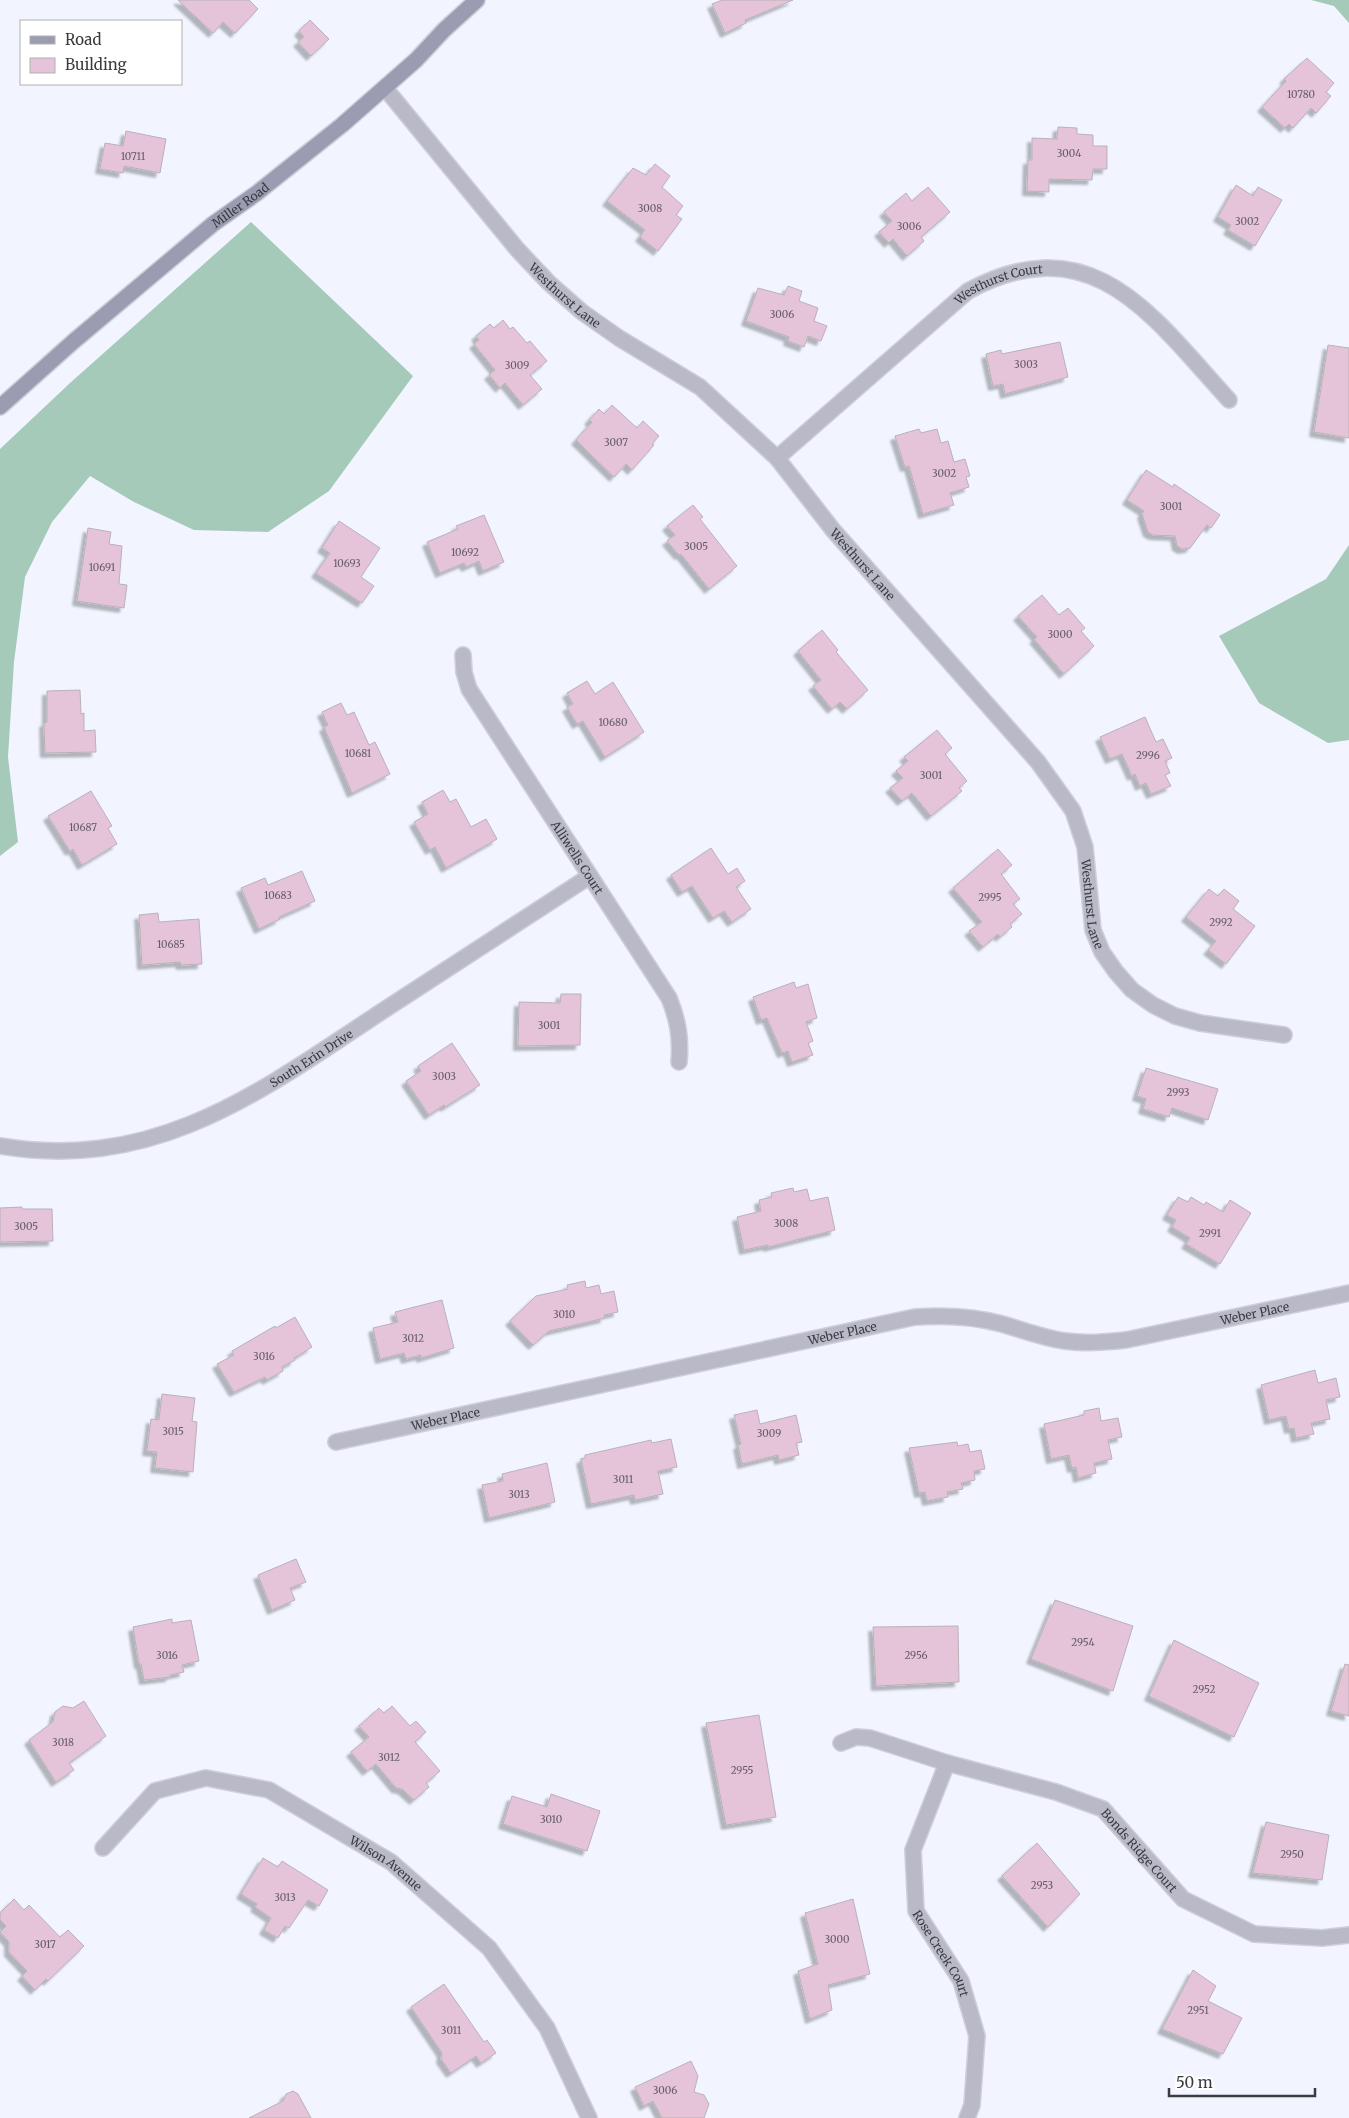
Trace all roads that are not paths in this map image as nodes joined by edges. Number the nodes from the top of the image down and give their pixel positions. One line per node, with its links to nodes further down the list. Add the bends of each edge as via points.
1 (477, 0): 2 (street, Miller Road)
2 (385, 88): 4 (street, Miller Road, via 314,148 206,230); 5 (street, Westhurst Lane, via 548,282 619,338 700,387)
3 (1229, 400): 5 (street, Westhurst Court, via 1150,314 1130,297 1085,274 1036,268 988,280 968,291)
4 (0, 407)
5 (777, 458): 8 (street, Westhurst Lane, via 833,530 1067,799 1085,846 1093,930 1102,952 1116,972 1132,990 1175,1016)
6 (462, 655): 7 (street, Alliwells Court, via 469,689)
7 (590, 876): 9 (street, Alliwells Court, via 669,998 677,1017 681,1041); 10 (street, South Erin Drive, via 270,1085 203,1121 163,1135 88,1150 50,1151)
8 (1284, 1035)
9 (679, 1062)
10 (0, 1146)
11 (1349, 1293): 12 (street, Weber Place, via 1126,1340 1097,1343 1039,1336 978,1318 915,1317)
12 (336, 1442)
13 (841, 1744): 14 (street, Bonds Ridge Court, via 856,1737 870,1738)
14 (947, 1763): 16 (street, Bonds Ridge Court, via 1056,1792 1103,1809 1183,1899 1254,1934 1322,1938); 18 (street, Rose Creek Court, via 913,1850 916,1911 961,1981 977,2036 972,2104)
15 (103, 1848): 17 (street, Wilson Avenue, via 155,1791 206,1778 269,1790 391,1862 489,1948 547,2028)
16 (1349, 1935)
17 (589, 2118)
18 (967, 2118)

